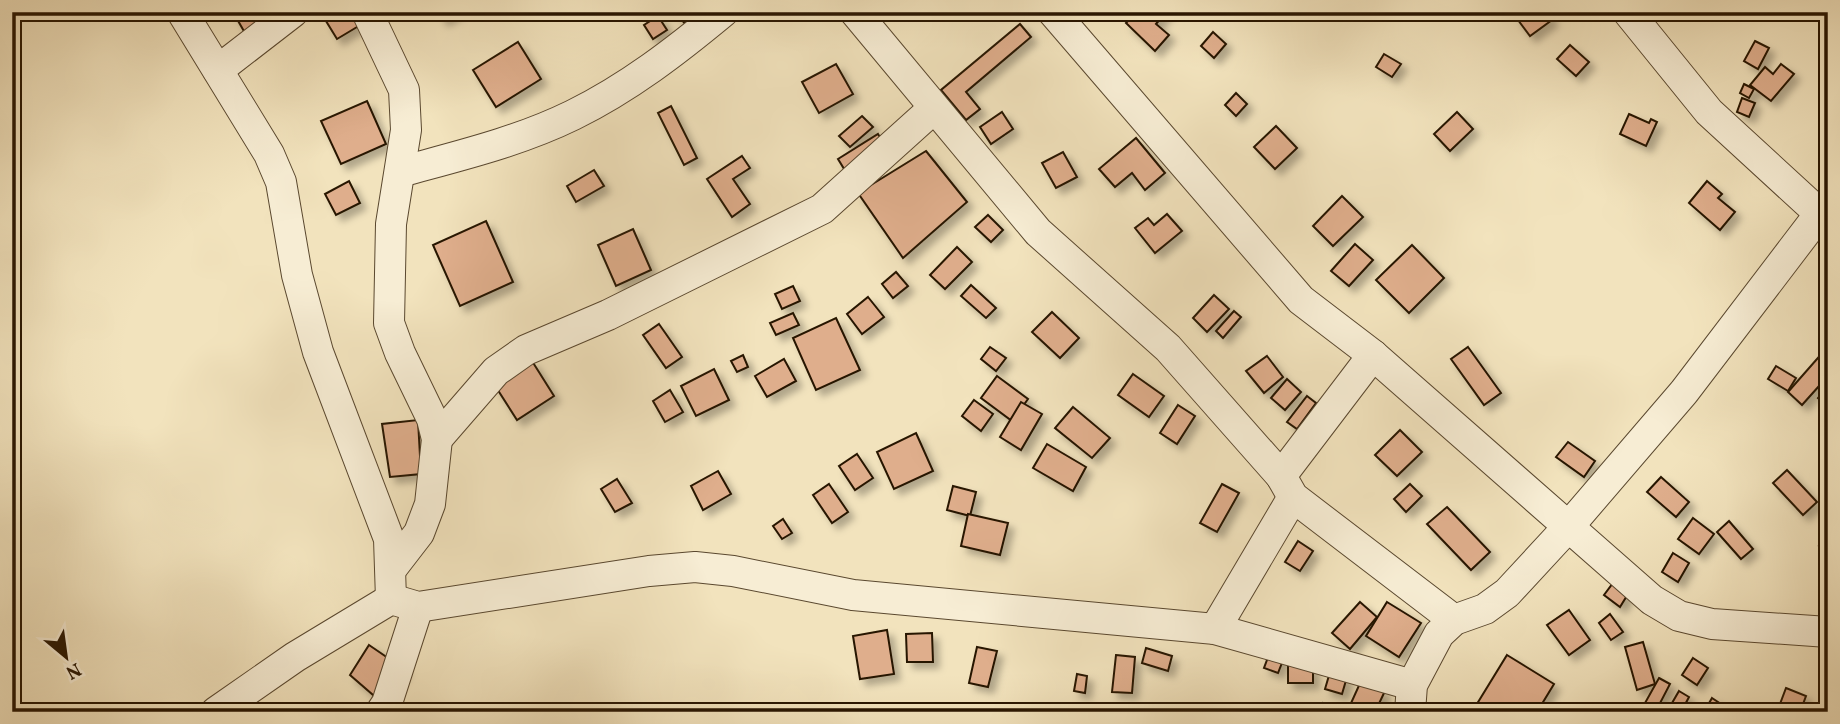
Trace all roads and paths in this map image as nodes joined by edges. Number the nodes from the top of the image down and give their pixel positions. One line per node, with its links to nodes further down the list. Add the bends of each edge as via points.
1 (182, 12): 8 (street)
2 (293, 12): 8 (street)
3 (367, 12): 10 (street, via 404,90 406,130)
4 (723, 12): 10 (street, via 667,58 572,116 498,145)
5 (855, 12): 9 (street)
6 (1053, 12): 12 (street, via 1301,300)
7 (1628, 12): 11 (street, via 1709,112)
8 (218, 70): 16 (street, via 281,182 314,340 388,539)
9 (933, 109): 13 (street, via 821,209 608,315 526,350 496,371); 14 (street, via 1038,232 1168,348)
10 (400, 172): 13 (street, via 391,224 389,323)
11 (1823, 208): 15 (street, via 1684,392)
12 (1373, 355): 14 (street); 15 (street)
13 (437, 439): 16 (street, via 430,504 419,533)
14 (1287, 487): 18 (street); 19 (street)
15 (1569, 526): 18 (street, via 1507,593 1485,609); 20 (street, via 1651,600 1679,616 1712,624)
16 (392, 568): 17 (street)
17 (405, 603): 19 (street, via 695,567 853,595); 22 (street, via 295,657); 23 (street, via 387,703)
18 (1454, 620): 21 (street, via 1438,634)
19 (1215, 629): 21 (street)
20 (1828, 632)
21 (1411, 699)
22 (216, 712)
23 (381, 712)

